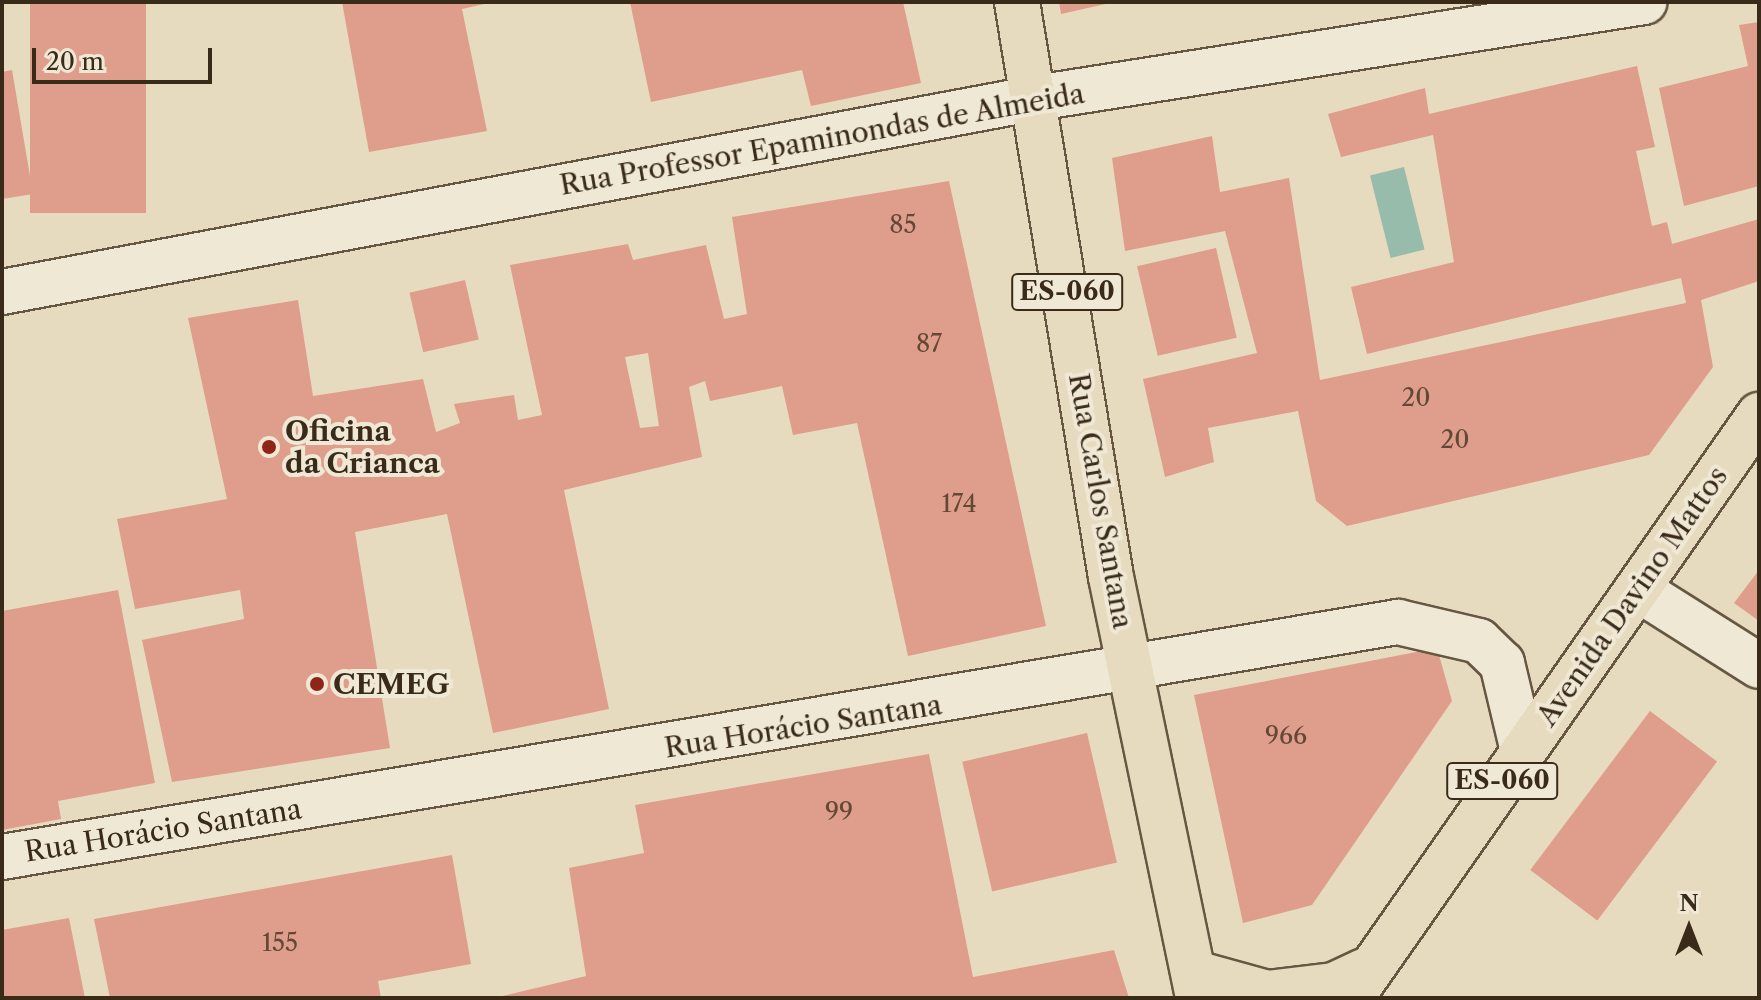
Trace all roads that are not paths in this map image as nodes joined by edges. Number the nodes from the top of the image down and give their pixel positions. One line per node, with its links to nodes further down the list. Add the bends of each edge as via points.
1 (1017, 2): 3 (main road, Rua Carlos Santana / ES-060)
2 (1644, 2): 3 (street, Rua Professor Epaminondas de Almeida)
3 (1036, 98): 4 (street, Rua Professor Epaminondas de Almeida); 8 (main road, Rua Carlos Santana / ES-060)
4 (2, 292)
5 (1759, 415): 6 (main road, Avenida Davino Mattos / ES-060)
6 (1639, 590): 7 (street); 9 (main road, Avenida Davino Mattos / ES-060)
7 (1759, 666)
8 (1131, 669): 9 (street, Rua Horácio Santana, via 1351,626 1440,628 1479,641 1502,663); 10 (street, Rua Horácio Santana); 12 (main road, Rua Carlos Santana / ES-060)
9 (1523, 751): 11 (main road, Avenida Davino Mattos / ES-060)
10 (2, 857)
11 (1358, 985): 12 (main road, via 1267,993)
12 (1197, 986)

